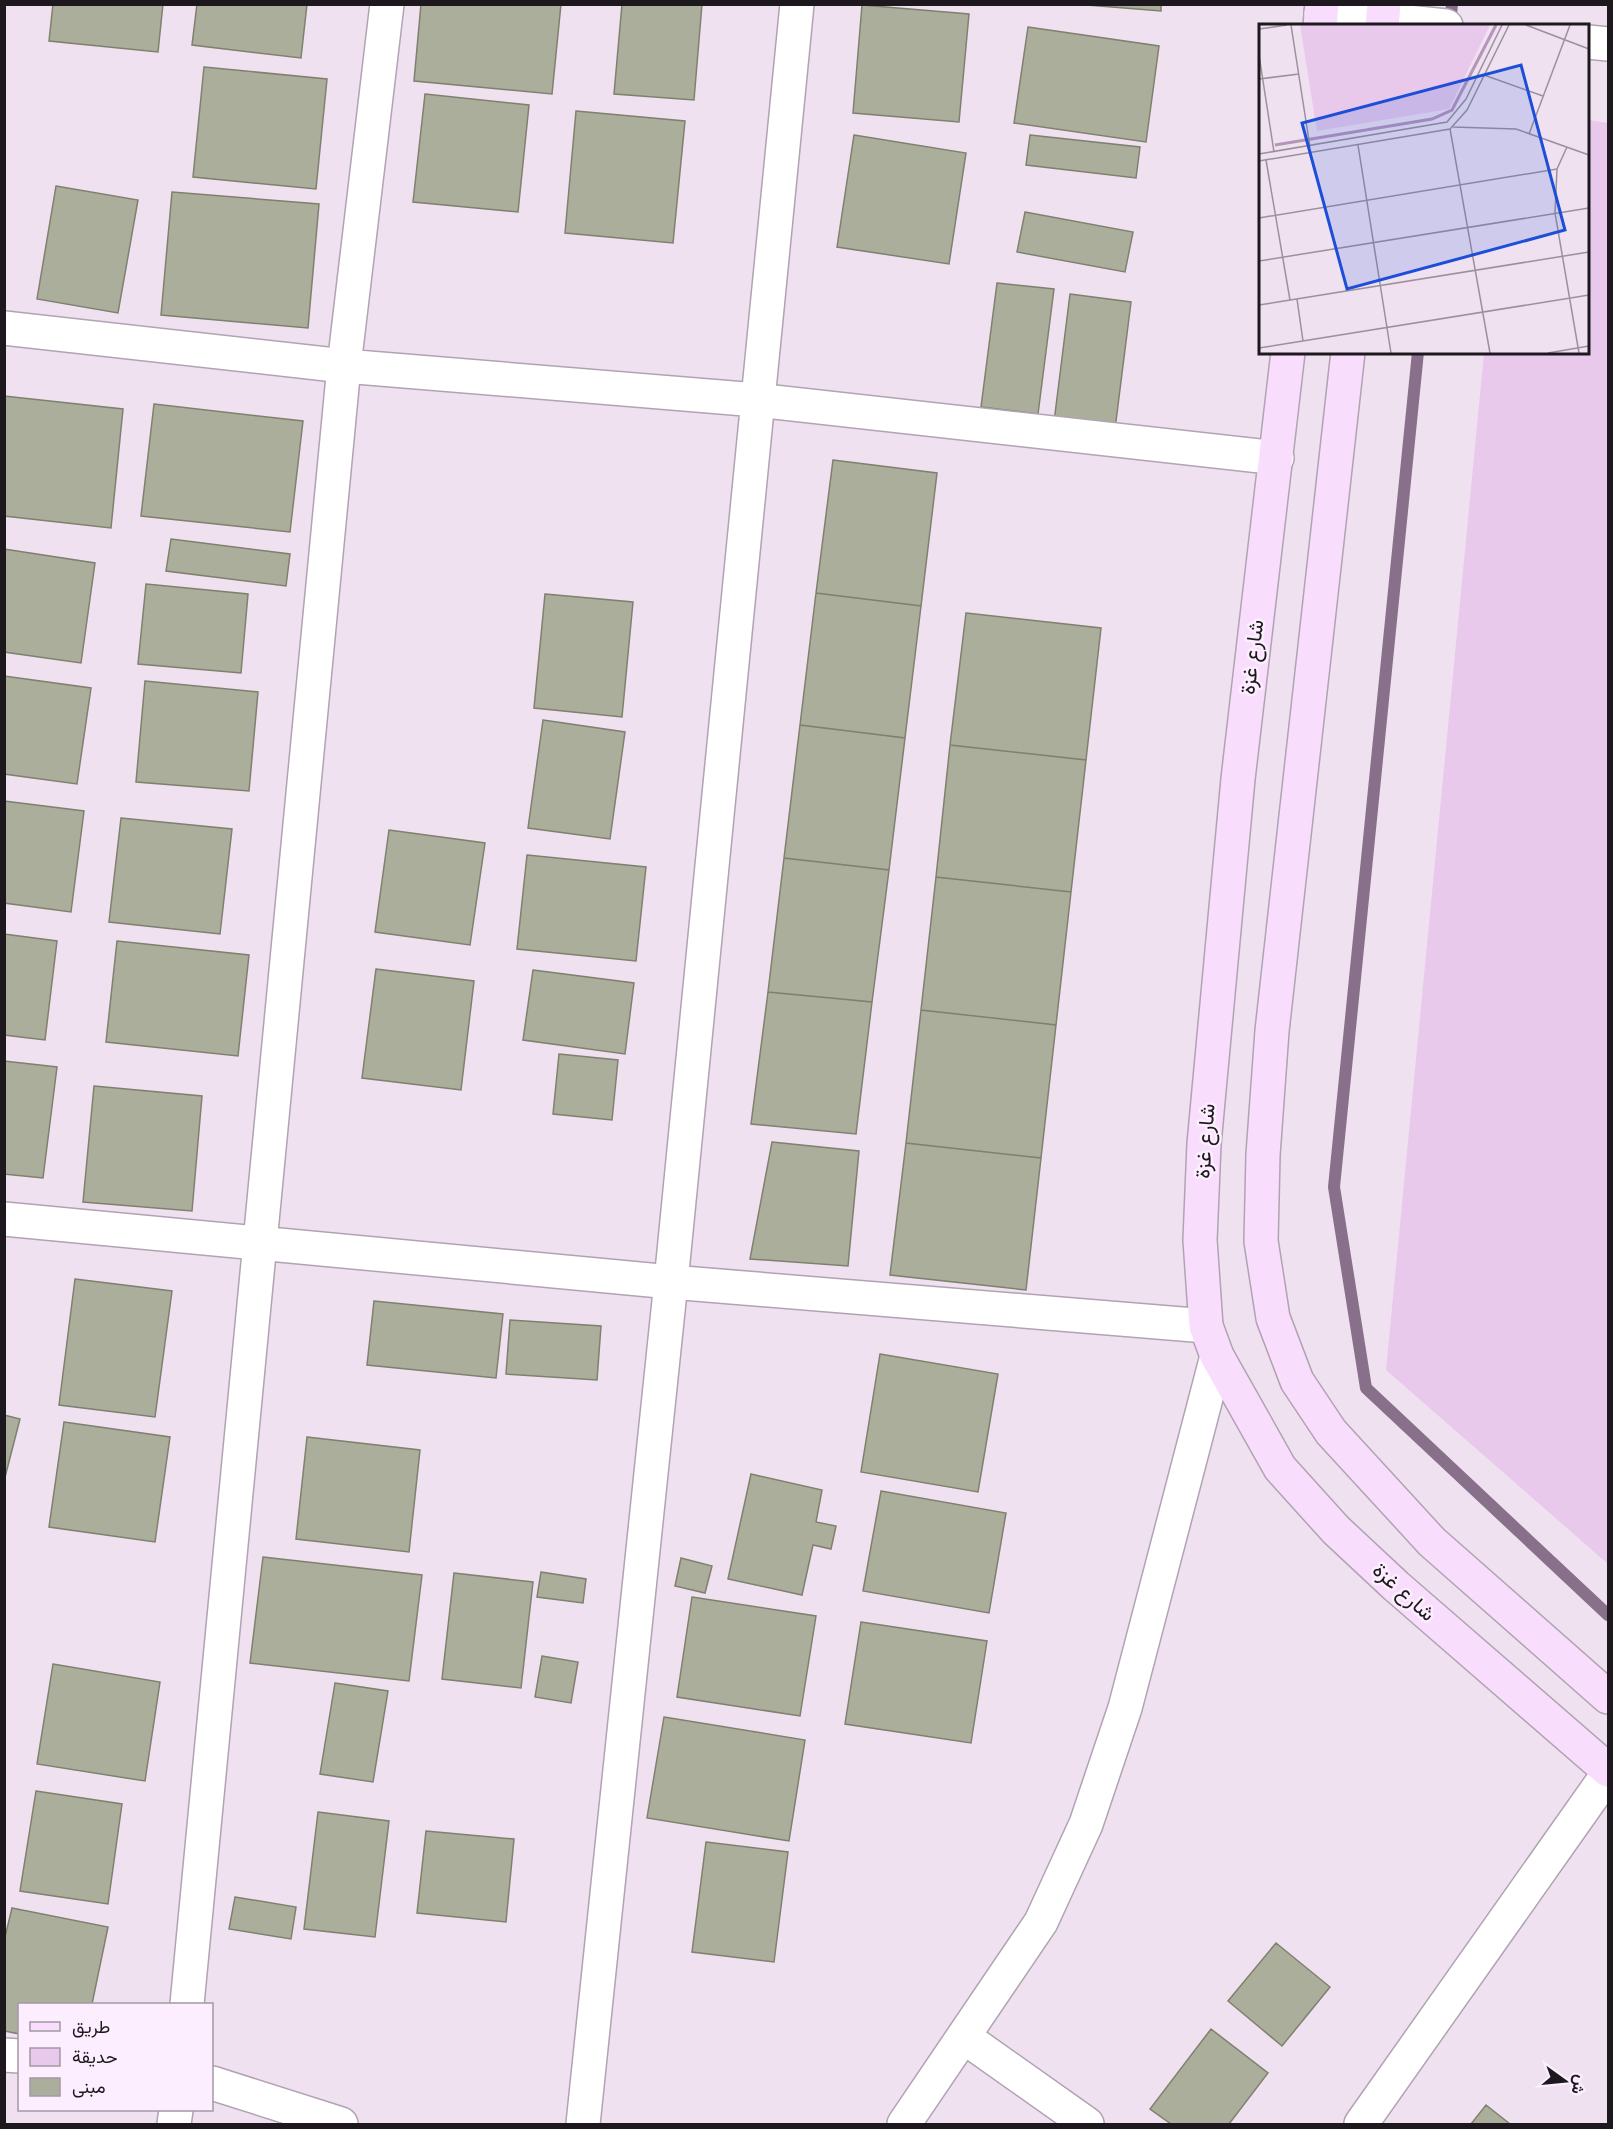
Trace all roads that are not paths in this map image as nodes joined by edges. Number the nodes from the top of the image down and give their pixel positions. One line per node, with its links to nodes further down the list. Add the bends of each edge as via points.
1 (387, 4): 11 (street)
2 (797, 4): 12 (street)
3 (1321, 14): 4 (street)
4 (1383, 16): 5 (street)
5 (1433, 24)
6 (1589, 42): 7 (street)
7 (1608, 44)
8 (4, 328): 11 (street)
9 (1288, 354): 13 (main road, شارع غزة)
10 (1348, 354): 19 (main road, via 1272,1042 1261,1241 1273,1318 1297,1381 1331,1432 1432,1542)
11 (344, 366): 12 (street); 15 (street)
12 (757, 400): 13 (street); 16 (street)
13 (1277, 458): 17 (main road, شارع غزة, via 1238,779 1205,1132 1200,1240)
14 (4, 1219): 15 (street)
15 (259, 1243): 16 (street); 21 (street)
16 (671, 1282): 17 (street); 25 (street)
17 (1206, 1326): 18 (main road, شارع غزة)
18 (1216, 1356): 20 (main road, شارع غزة, via 1280,1468 1335,1530); 22 (street, via 1125,1708 1086,1824 1041,1922)
19 (1608, 1697)
20 (1608, 1772): 28 (street)
21 (187, 2003)
22 (964, 2037): 26 (street); 27 (street)
23 (213, 2083): 24 (street)
24 (341, 2124)
25 (583, 2124)
26 (904, 2124)
27 (1087, 2124)
28 (1361, 2124)

